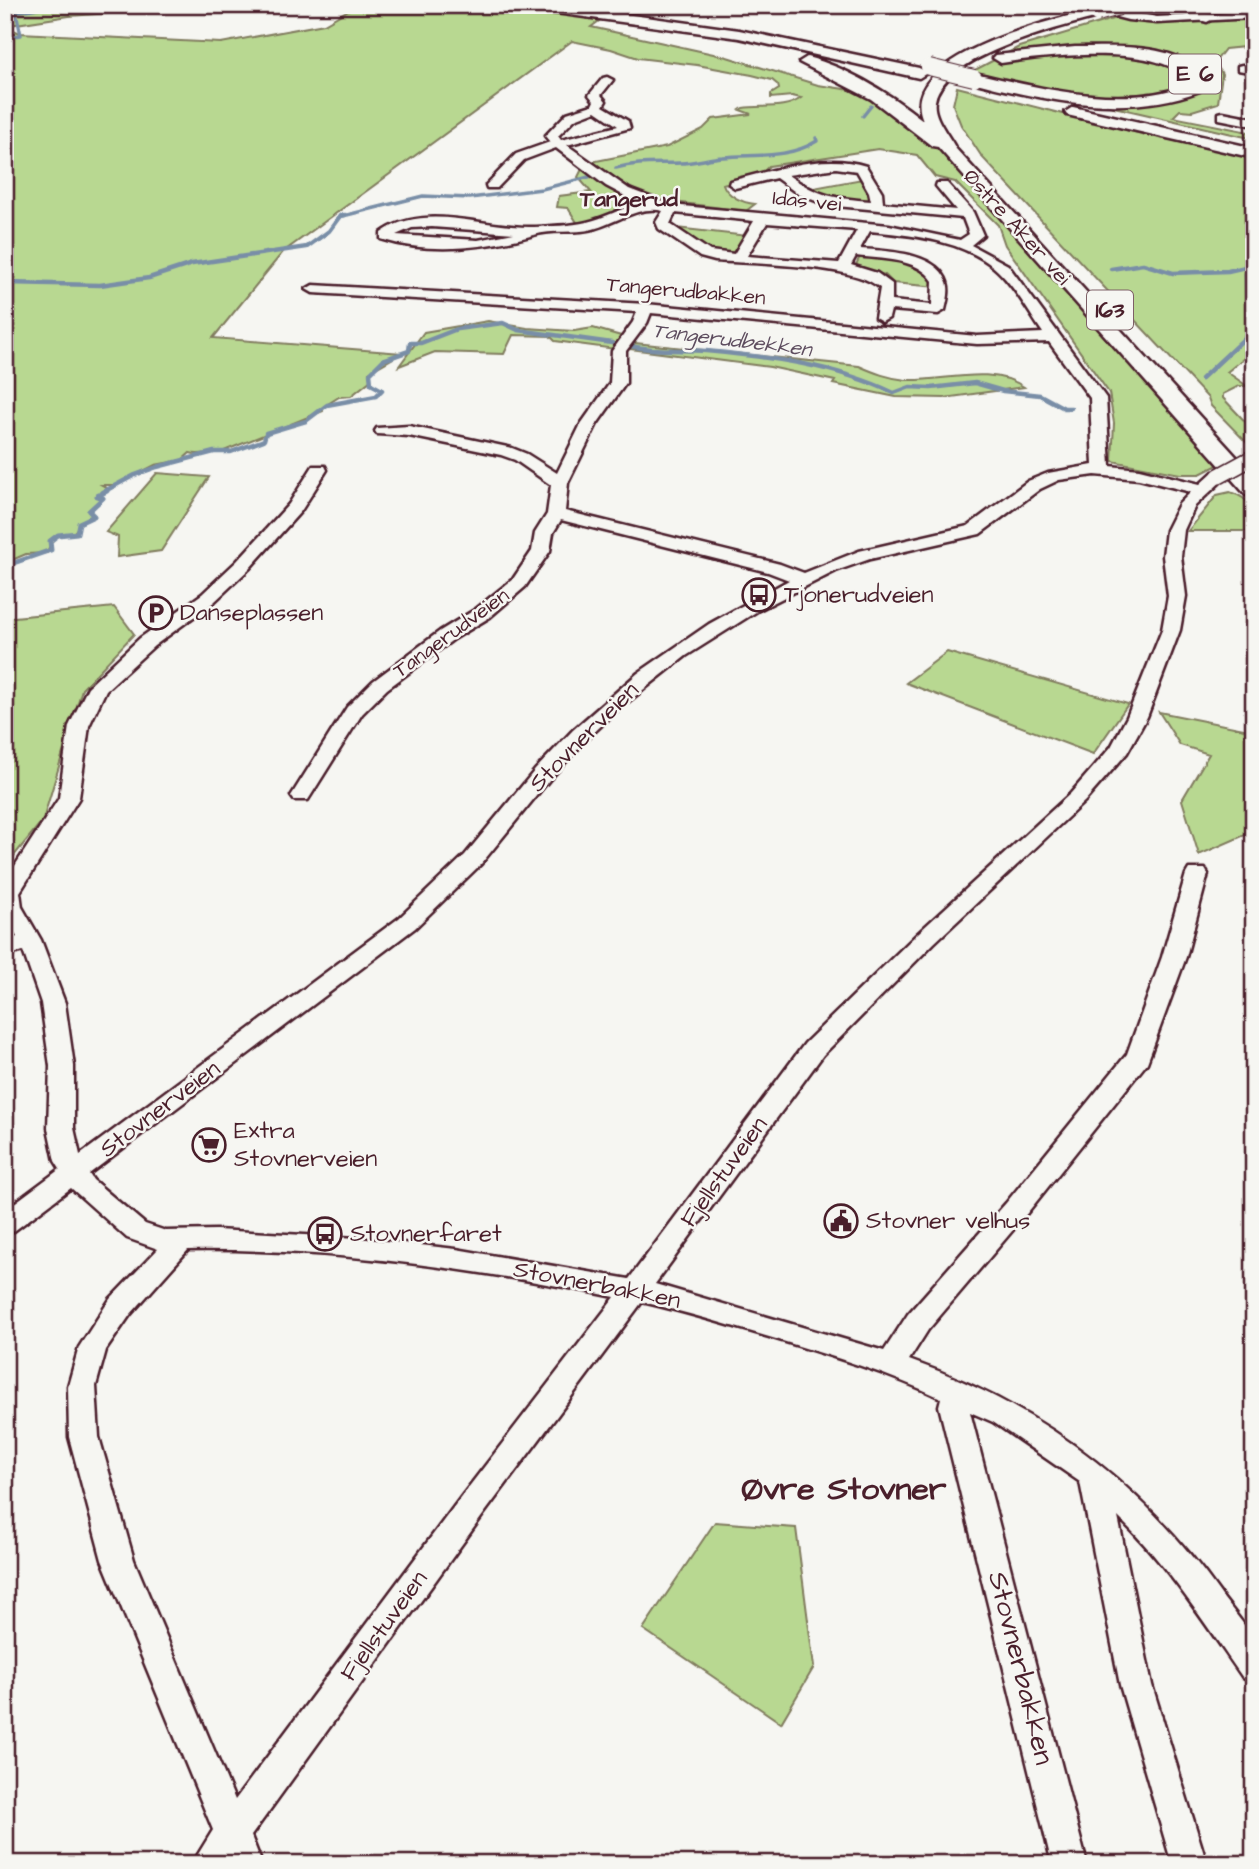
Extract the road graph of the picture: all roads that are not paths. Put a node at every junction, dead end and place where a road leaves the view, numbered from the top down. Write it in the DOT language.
graph roads {
  1 [pos="526,5"];
  2 [pos="593,5"];
  3 [pos="1147,5"];
  4 [pos="1193,5"];
  5 [pos="1125,7"];
  6 [pos="1085,13"];
  7 [pos="1254,15"];
  8 [pos="1212,18"];
  9 [pos="667,24"];
  10 [pos="974,69"];
  11 [pos="924,70"];
  12 [pos="607,80"];
  13 [pos="597,107"];
  14 [pos="1223,116"];
  15 [pos="1254,122"];
  16 [pos="558,144"];
  17 [pos="1254,145"];
  18 [pos="948,151"];
  19 [pos="1254,153"];
  20 [pos="780,175"];
  21 [pos="735,184"];
  22 [pos="492,185"];
  23 [pos="942,186"];
  24 [pos="647,204"];
  25 [pos="876,207"];
  26 [pos="671,209"];
  27 [pos="968,215"];
  28 [pos="763,218"];
  29 [pos="864,228"];
  30 [pos="531,231"];
  31 [pos="963,244"];
  32 [pos="852,252"];
  33 [pos="738,259"];
  34 [pos="843,268"];
  35 [pos="313,289"];
  36 [pos="885,305"];
  37 [pos="646,308"];
  38 [pos="880,330"];
  39 [pos="1055,337"];
  40 [pos="383,431"];
  41 [pos="1254,457"];
  42 [pos="1254,466"];
  43 [pos="319,470"];
  44 [pos="1103,471"];
  45 [pos="560,483"];
  46 [pos="1210,483"];
  47 [pos="1254,490"];
  48 [pos="556,514"];
  49 [pos="804,579"];
  50 [pos="300,796"];
  51 [pos="1197,874"];
  52 [pos="30,940"];
  53 [pos="5,950"];
  54 [pos="74,1174"];
  55 [pos="5,1224"];
  56 [pos="180,1242"];
  57 [pos="636,1290"];
  58 [pos="890,1366"];
  59 [pos="957,1391"];
  60 [pos="1094,1475"];
  61 [pos="1254,1668"];
  62 [pos="232,1835"];
  63 [pos="209,1864"];
  64 [pos="245,1864"];
  65 [pos="1070,1864"];
  66 [pos="1190,1864"];
  1 -- 9 [label="highway, E 6"];
  2 -- 11 [label="highway, E 6"];
  3 -- 5 [label="highway, 163"];
  4 -- 8 [label="highway"];
  5 -- 6 [label="highway, 163, bridge"];
  5 -- 8 [label="highway"];
  6 -- 8 [label="street"];
  6 -- 10 [label="highway, 163"];
  7 -- 8 [label="street"];
  9 -- 11 [label="highway, E 6"];
  9 -- 18 [label="highway"];
  10 -- 10 [label="highway, E 6"];
  10 -- 11 [label="highway, E 6"];
  10 -- 17 [label="highway, E 6"];
  10 -- 18 [label="highway, Østre Aker vei / 163"];
  10 -- 19 [label="highway, E 6"];
  10 -- 42 [label="highway, Østre Aker vei / 163"];
  12 -- 13 [label="street"];
  13 -- 16 [label="street"];
  13 -- 16 [label="street"];
  14 -- 15 [label="street"];
  16 -- 22 [label="street"];
  16 -- 24 [label="street, Idas vei"];
  18 -- 47 [label="highway, Østre Aker vei / 163"];
  20 -- 21 [label="street"];
  20 -- 25 [label="street"];
  20 -- 25 [label="street"];
  23 -- 27 [label="street"];
  24 -- 26 [label="street, Idas vei"];
  24 -- 30 [label="street"];
  25 -- 27 [label="street"];
  26 -- 28 [label="street, Idas vei"];
  26 -- 33 [label="street"];
  27 -- 31 [label="street"];
  28 -- 29 [label="street, Idas vei"];
  28 -- 33 [label="street"];
  29 -- 31 [label="street, Idas vei"];
  29 -- 32 [label="street"];
  30 -- 30 [label="street"];
  31 -- 39 [label="street, Idas vei"];
  32 -- 34 [label="street"];
  32 -- 36 [label="street"];
  33 -- 34 [label="street"];
  34 -- 36 [label="street"];
  35 -- 37 [label="street, Tangerudbakken"];
  36 -- 38 [label="street"];
  37 -- 38 [label="street, Tangerudbakken"];
  37 -- 45 [label="street, Tangerudveien"];
  38 -- 39 [label="street, Tangerudbakken"];
  39 -- 44 [label="street, Idas vei"];
  40 -- 45 [label="street"];
  41 -- 46 [label="street, bridge"];
  43 -- 52 [label="street, Stovnerbakken"];
  44 -- 46 [label="street, Stovnerveien"];
  44 -- 49 [label="street, Stovnerveien"];
  45 -- 48 [label="street, Tangerudveien"];
  46 -- 57 [label="street, Fjellstuveien"];
  48 -- 49 [label="street"];
  48 -- 50 [label="street, Tangerudveien"];
  49 -- 54 [label="street, Stovnerveien"];
  51 -- 58 [label="street"];
  52 -- 53 [label="street"];
  52 -- 54 [label="street, Stovnerbakken"];
  54 -- 55 [label="street, Stovnerveien"];
  54 -- 56 [label="street, Stovnerbakken"];
  56 -- 57 [label="street, Stovnerbakken"];
  56 -- 62 [label="street"];
  57 -- 58 [label="street, Stovnerbakken"];
  57 -- 62 [label="street, Fjellstuveien"];
  58 -- 59 [label="street, Stovnerbakken"];
  59 -- 60 [label="street, Stovnerbakken"];
  59 -- 65 [label="street, Stovnerbakken"];
  60 -- 61 [label="street, Stovnerbakken"];
  60 -- 66 [label="street"];
  62 -- 63 [label="street, Fjellstuveien"];
  62 -- 64 [label="street"];
}
